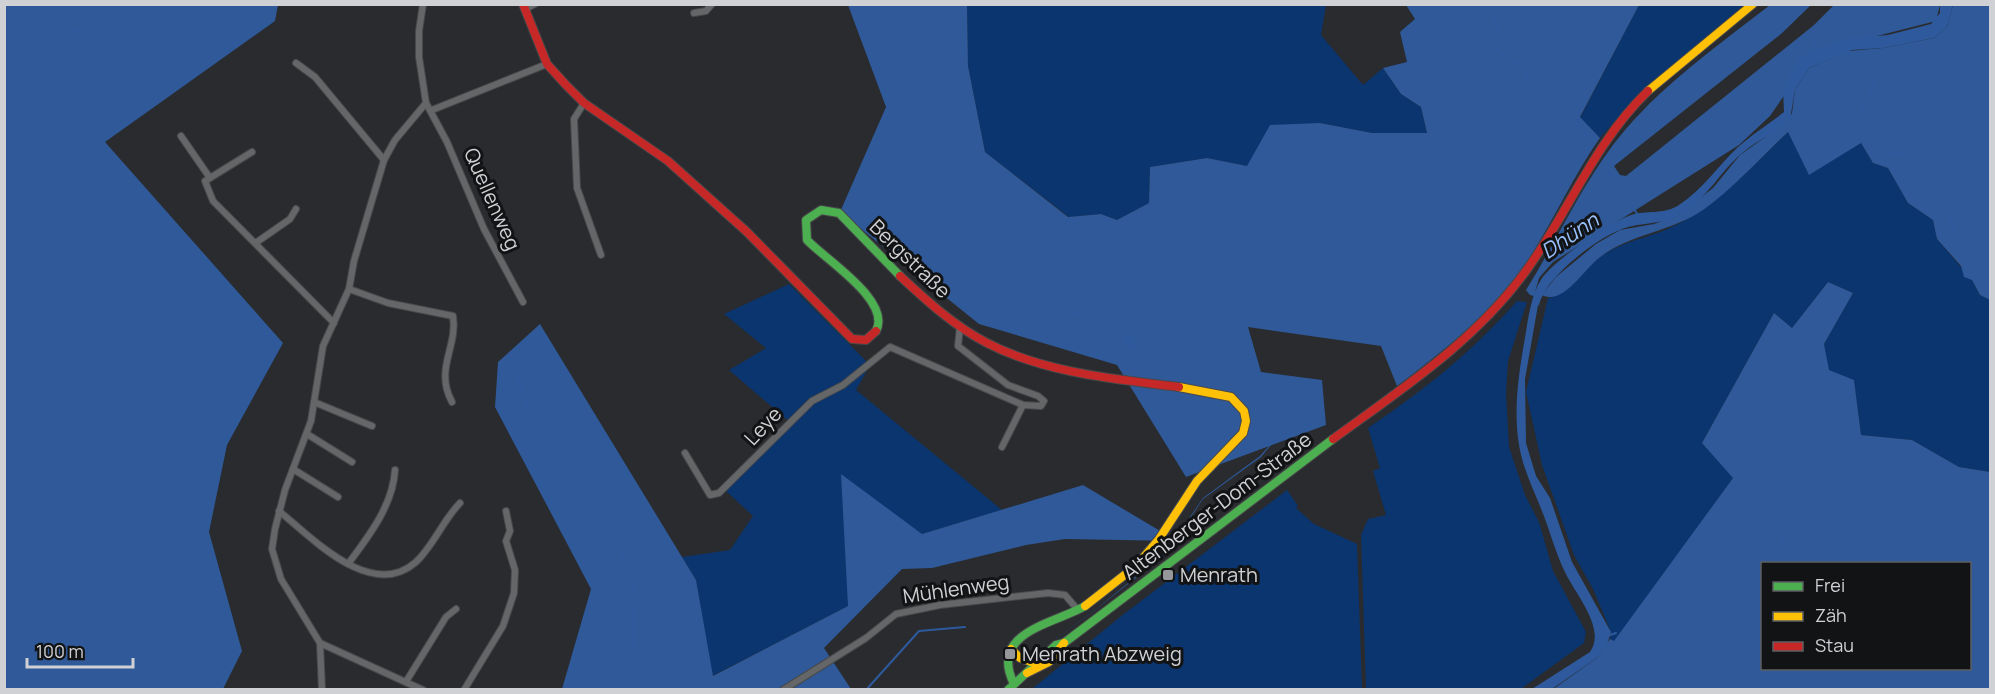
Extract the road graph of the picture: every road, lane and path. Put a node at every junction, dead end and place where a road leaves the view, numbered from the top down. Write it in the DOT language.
graph roads {
  1 [pos="423,4"];
  2 [pos="535,4"];
  3 [pos="712,4"];
  4 [pos="1753,4"];
  5 [pos="524,7"];
  6 [pos="694,13"];
  7 [pos="296,63"];
  8 [pos="547,63"];
  9 [pos="426,103"];
  10 [pos="584,103"];
  11 [pos="432,110"];
  12 [pos="182,136"];
  13 [pos="252,152"];
  14 [pos="384,160"];
  15 [pos="210,178"];
  16 [pos="296,210"];
  17 [pos="257,242"];
  18 [pos="601,255"];
  19 [pos="349,289"];
  20 [pos="523,302"];
  21 [pos="334,323"];
  22 [pos="960,327"];
  23 [pos="314,402"];
  24 [pos="452,402"];
  25 [pos="1023,405"];
  26 [pos="372,426"];
  27 [pos="307,434"];
  28 [pos="1002,447"];
  29 [pos="685,453"];
  30 [pos="352,462"];
  31 [pos="293,469"];
  32 [pos="395,470"];
  33 [pos="338,497"];
  34 [pos="460,503"];
  35 [pos="279,511"];
  36 [pos="506,511"];
  37 [pos="348,564"];
  38 [pos="456,609"];
  39 [pos="1078,609"];
  40 [pos="320,643"];
  41 [pos="1064,643"];
  42 [pos="1011,649"];
  43 [pos="1034,663"];
  44 [pos="1028,673"];
  45 [pos="407,680"];
  46 [pos="1011,687"];
  47 [pos="322,690"];
  48 [pos="423,690"];
  49 [pos="464,690"];
  50 [pos="783,690"];
  1 -- 9 [label="street"];
  2 -- 5 [label="street"];
  3 -- 6 [label="street"];
  4 -- 41 [label="street, Altenberger-Dom-Straße"];
  5 -- 8 [label="street, Bergstraße"];
  7 -- 14 [label="street"];
  8 -- 10 [label="street, Bergstraße"];
  8 -- 11 [label="street"];
  9 -- 11 [label="street, Quellenweg"];
  9 -- 14 [label="street"];
  10 -- 18 [label="street"];
  10 -- 22 [label="street, Bergstraße"];
  11 -- 20 [label="street, Quellenweg"];
  12 -- 15 [label="street"];
  13 -- 15 [label="street"];
  14 -- 19 [label="street"];
  15 -- 17 [label="street"];
  16 -- 17 [label="street"];
  17 -- 21 [label="street"];
  19 -- 21 [label="street"];
  19 -- 24 [label="street"];
  21 -- 23 [label="street"];
  22 -- 25 [label="street"];
  22 -- 39 [label="street, Bergstraße"];
  23 -- 26 [label="street"];
  23 -- 27 [label="street"];
  25 -- 28 [label="street"];
  25 -- 29 [label="street, Leye"];
  27 -- 30 [label="street"];
  27 -- 31 [label="street"];
  31 -- 33 [label="street"];
  31 -- 35 [label="street"];
  32 -- 37 [label="street"];
  34 -- 37 [label="street"];
  35 -- 37 [label="street"];
  35 -- 40 [label="street"];
  36 -- 49 [label="street"];
  38 -- 45 [label="street"];
  39 -- 42 [label="street, Bergstraße"];
  39 -- 50 [label="street, Mühlenweg"];
  40 -- 45 [label="street"];
  40 -- 47 [label="street"];
  41 -- 43 [label="street, Altenberger-Dom-Straße"];
  41 -- 44 [label="street, Altenberger-Dom-Straße"];
  42 -- 43 [label="street"];
  42 -- 46 [label="street"];
  43 -- 44 [label="street, Altenberger-Dom-Straße"];
  44 -- 46 [label="street, Altenberger-Dom-Straße"];
  45 -- 48 [label="street"];
}
